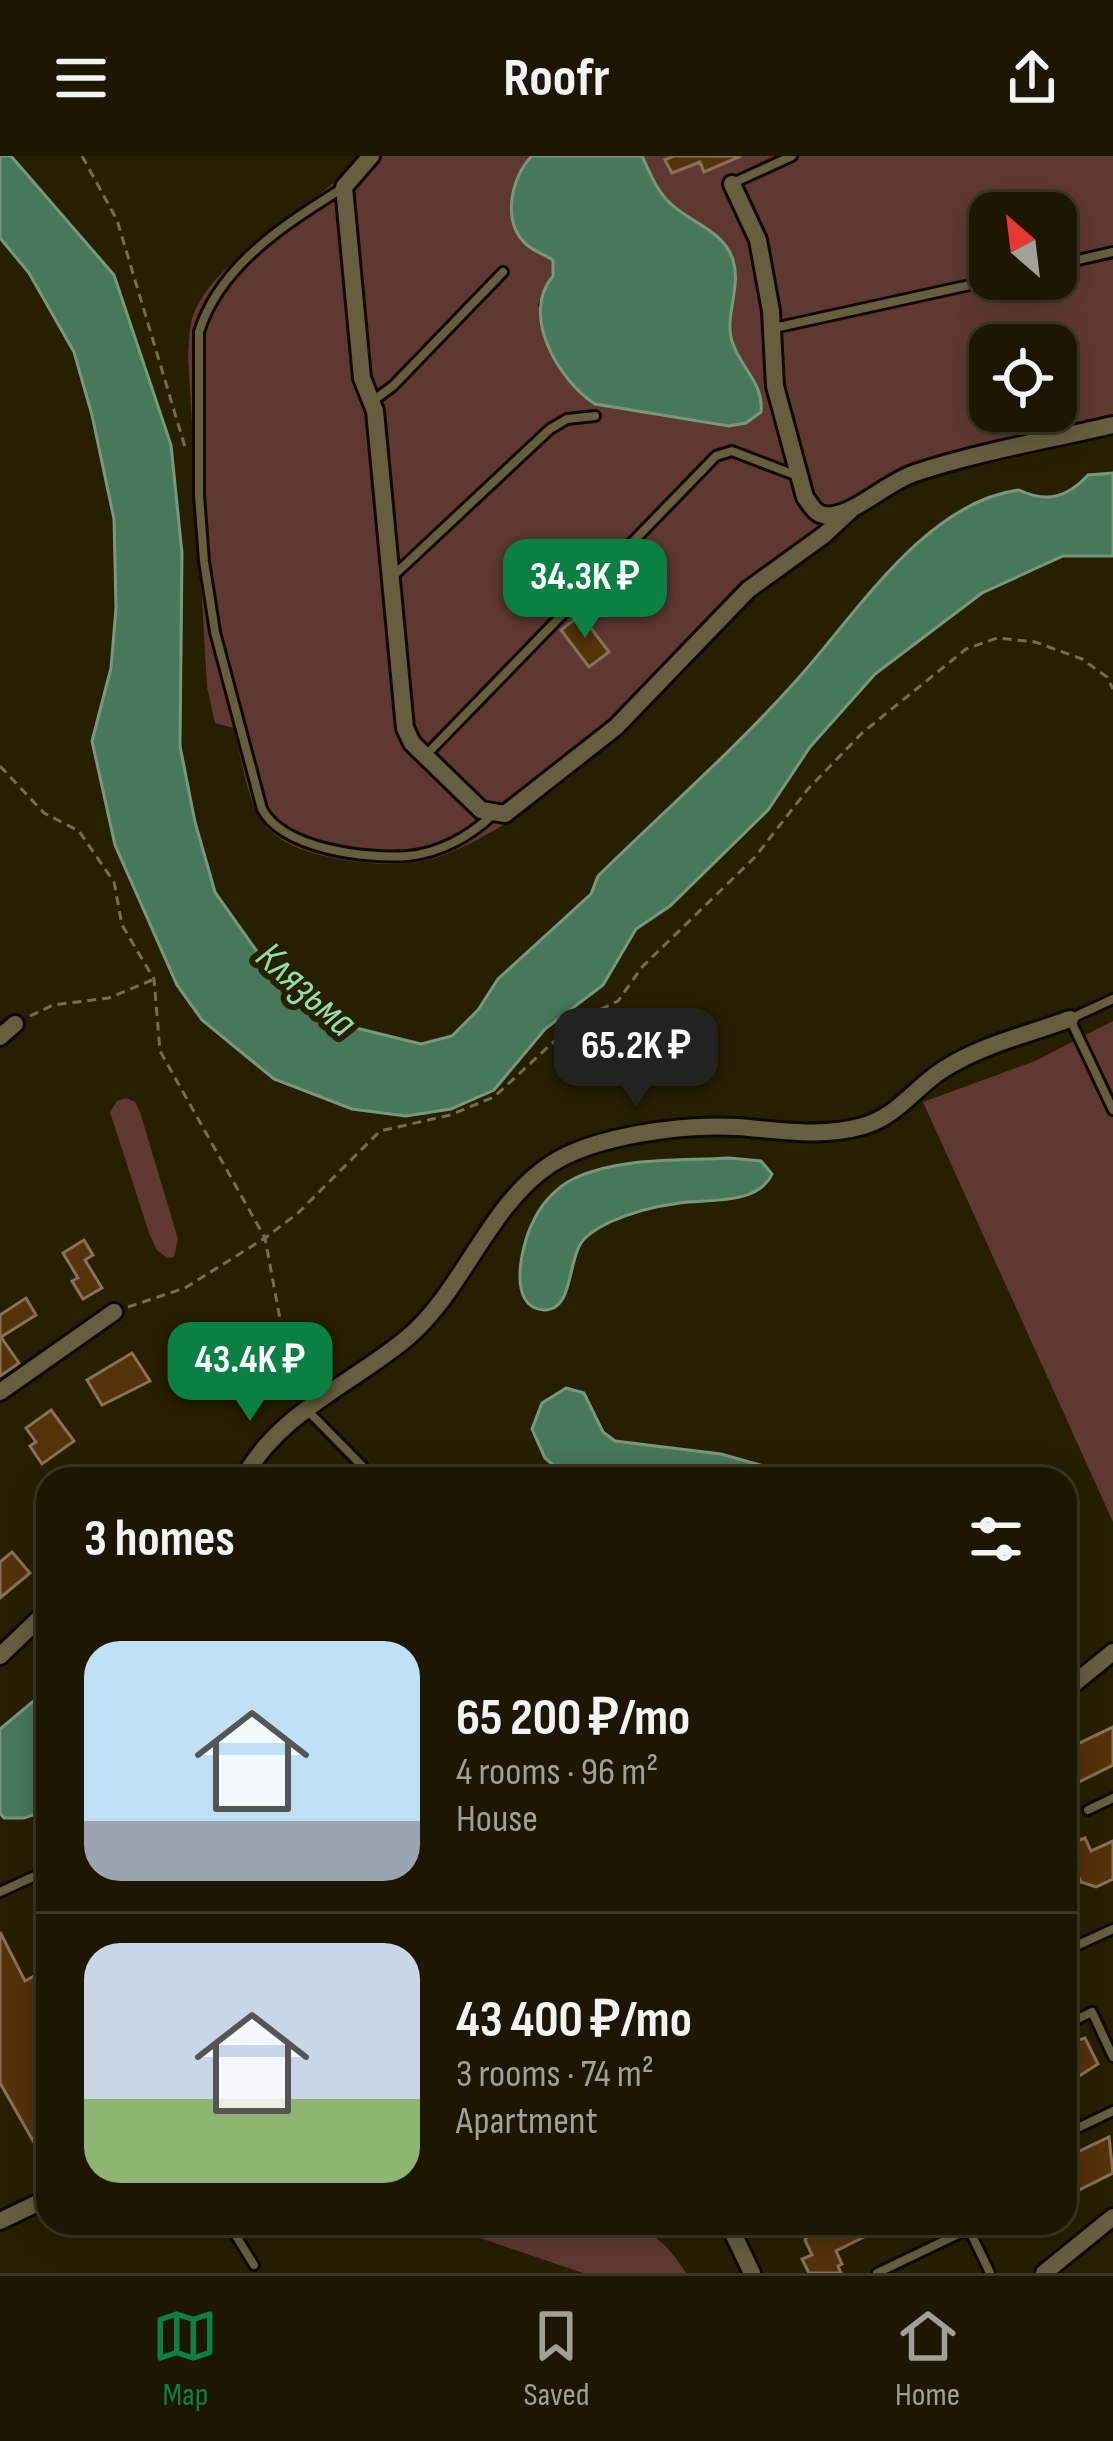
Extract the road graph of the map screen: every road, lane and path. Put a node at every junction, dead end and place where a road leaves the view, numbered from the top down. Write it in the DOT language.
graph roads {
  1 [pos="82,156"];
  2 [pos="371,156"];
  3 [pos="792,156"];
  4 [pos="732,184"];
  5 [pos="344,187"];
  6 [pos="1113,252"];
  7 [pos="1077,260"];
  8 [pos="503,272"];
  9 [pos="969,285"];
  10 [pos="772,328"];
  11 [pos="373,401"];
  12 [pos="595,416"];
  13 [pos="1113,424"];
  14 [pos="186,449"];
  15 [pos="799,475"];
  16 [pos="850,510"];
  17 [pos="391,578"];
  18 [pos="1113,689"];
  19 [pos="425,756"];
  20 [pos="0,766"];
  21 [pos="492,815"];
  22 [pos="154,979"];
  23 [pos="1113,999"];
  24 [pos="1070,1019"];
  25 [pos="15,1024"];
  26 [pos="0,1037"];
  27 [pos="1113,1110"];
  28 [pos="265,1238"];
  29 [pos="114,1312"];
  30 [pos="0,1392"];
  31 [pos="307,1409"];
  32 [pos="252,1467"];
  33 [pos="363,1467"];
  34 [pos="36,1621"];
  35 [pos="1113,1652"];
  36 [pos="0,1655"];
  37 [pos="1077,1680"];
  38 [pos="1113,1798"];
  39 [pos="1088,1810"];
  40 [pos="36,1876"];
  41 [pos="0,1892"];
  42 [pos="1113,1929"];
  43 [pos="1077,1946"];
  44 [pos="1077,2019"];
  45 [pos="1113,2057"];
  46 [pos="1113,2111"];
  47 [pos="1077,2128"];
  48 [pos="36,2204"];
  49 [pos="1113,2217"];
  50 [pos="0,2221"];
  51 [pos="235,2235"];
  52 [pos="738,2235"];
  53 [pos="950,2235"];
  54 [pos="971,2235"];
  55 [pos="254,2266"];
  56 [pos="752,2273"];
  57 [pos="877,2273"];
  58 [pos="990,2273"];
  59 [pos="1044,2273"];
  1 -- 14 [label="path"];
  2 -- 5 [label="street"];
  3 -- 4 [label="lane"];
  4 -- 10 [label="street"];
  5 -- 11 [label="street"];
  5 -- 21 [label="lane"];
  6 -- 7 [label="lane"];
  8 -- 11 [label="lane"];
  9 -- 10 [label="lane"];
  10 -- 15 [label="street"];
  11 -- 17 [label="street"];
  12 -- 17 [label="lane"];
  13 -- 16 [label="street"];
  15 -- 16 [label="street"];
  15 -- 19 [label="lane"];
  16 -- 21 [label="street"];
  17 -- 19 [label="street"];
  18 -- 28 [label="path"];
  19 -- 21 [label="street"];
  20 -- 22 [label="path"];
  22 -- 25 [label="path"];
  22 -- 28 [label="path"];
  23 -- 24 [label="lane"];
  24 -- 27 [label="lane"];
  24 -- 31 [label="street"];
  25 -- 26 [label="street"];
  28 -- 29 [label="path"];
  28 -- 31 [label="path"];
  29 -- 30 [label="street"];
  31 -- 32 [label="street"];
  31 -- 33 [label="lane"];
  34 -- 36 [label="street"];
  35 -- 37 [label="street"];
  38 -- 39 [label="lane"];
  40 -- 41 [label="lane"];
  42 -- 43 [label="lane"];
  44 -- 45 [label="lane"];
  46 -- 47 [label="lane"];
  48 -- 50 [label="street"];
  49 -- 59 [label="street"];
  51 -- 55 [label="lane"];
  52 -- 56 [label="street"];
  53 -- 57 [label="lane"];
  54 -- 58 [label="lane"];
}
